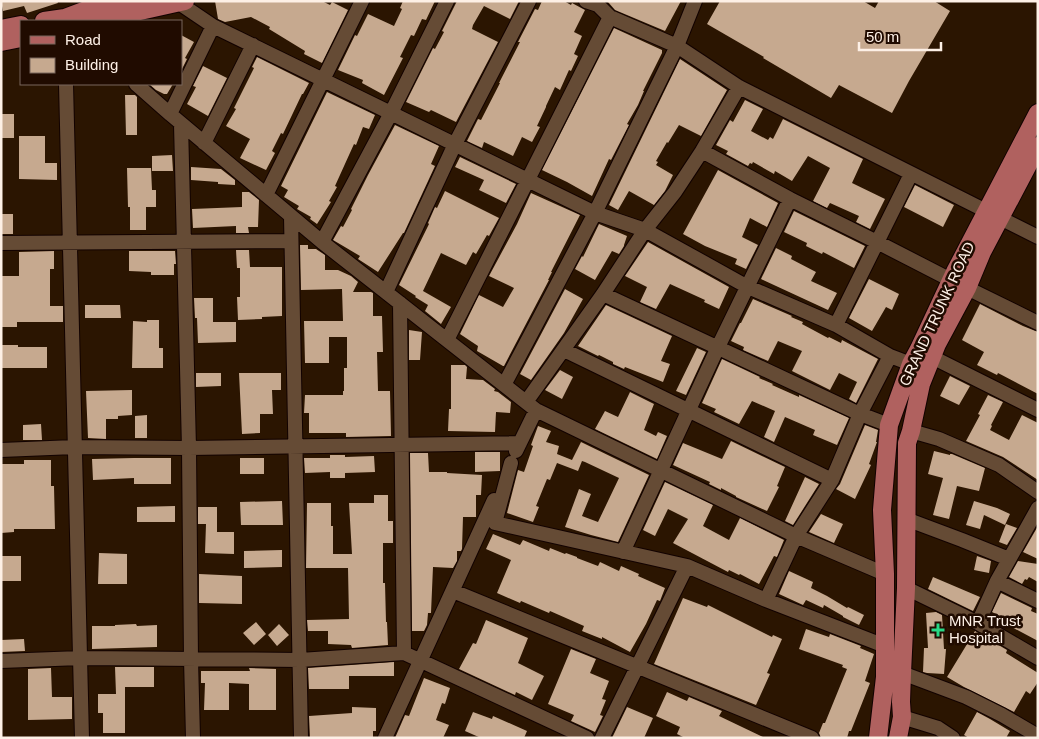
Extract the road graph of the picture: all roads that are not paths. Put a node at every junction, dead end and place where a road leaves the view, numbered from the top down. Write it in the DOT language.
graph roads {
  1 [pos="130,1"];
  2 [pos="362,1"];
  3 [pos="447,1"];
  4 [pos="529,1"];
  5 [pos="695,1"];
  6 [pos="180,2"];
  7 [pos="594,3"];
  8 [pos="89,11"];
  9 [pos="610,17"];
  10 [pos="66,20"];
  11 [pos="20,25"];
  12 [pos="213,26"];
  13 [pos="1,29"];
  14 [pos="20,38"];
  15 [pos="1,42"];
  16 [pos="253,45"];
  17 [pos="677,46"];
  18 [pos="323,79"];
  19 [pos="66,85"];
  20 [pos="137,85"];
  21 [pos="739,87"];
  22 [pos="391,113"];
  23 [pos="1038,113"];
  24 [pos="170,114"];
  25 [pos="181,124"];
  26 [pos="204,143"];
  27 [pos="455,144"];
  28 [pos="702,152"];
  29 [pos="1036,153"];
  30 [pos="910,174"];
  31 [pos="527,179"];
  32 [pos="266,195"];
  33 [pos="790,199"];
  34 [pos="595,213"];
  35 [pos="994,215"];
  36 [pos="291,216"];
  37 [pos="645,230"];
  38 [pos="1038,237"];
  39 [pos="184,242"];
  40 [pos="291,242"];
  41 [pos="322,242"];
  42 [pos="877,242"];
  43 [pos="1,243"];
  44 [pos="70,243"];
  45 [pos="959,284"];
  46 [pos="746,286"];
  47 [pos="386,292"];
  48 [pos="603,294"];
  49 [pos="400,303"];
  50 [pos="1038,324"];
  51 [pos="836,325"];
  52 [pos="447,340"];
  53 [pos="718,347"];
  54 [pos="564,350"];
  55 [pos="890,356"];
  56 [pos="932,357"];
  57 [pos="911,364"];
  58 [pos="504,385"];
  59 [pos="531,406"];
  60 [pos="688,410"];
  61 [pos="1038,410"];
  62 [pos="860,414"];
  63 [pos="889,425"];
  64 [pos="911,431"];
  65 [pos="520,443"];
  66 [pos="402,444"];
  67 [pos="75,446"];
  68 [pos="296,446"];
  69 [pos="189,448"];
  70 [pos="1,450"];
  71 [pos="512,462"];
  72 [pos="660,470"];
  73 [pos="832,480"];
  74 [pos="1038,492"];
  75 [pos="1037,510"];
  76 [pos="906,519"];
  77 [pos="796,536"];
  78 [pos="623,552"];
  79 [pos="1009,559"];
  80 [pos="687,566"];
  81 [pos="885,574"];
  82 [pos="997,581"];
  83 [pos="906,588"];
  84 [pos="452,590"];
  85 [pos="766,600"];
  86 [pos="1038,601"];
  87 [pos="978,623"];
  88 [pos="885,646"];
  89 [pos="404,653"];
  90 [pos="81,658"];
  91 [pos="1038,658"];
  92 [pos="191,659"];
  93 [pos="300,660"];
  94 [pos="1,661"];
  95 [pos="420,661"];
  96 [pos="637,667"];
  97 [pos="902,672"];
  98 [pos="902,717"];
  99 [pos="1038,736"];
  100 [pos="82,738"];
  101 [pos="193,738"];
  102 [pos="301,738"];
  103 [pos="385,738"];
  104 [pos="587,738"];
  105 [pos="602,738"];
  106 [pos="812,738"];
  107 [pos="878,738"];
  108 [pos="898,738"];
  109 [pos="953,738"];
  1 -- 8 [label="main road"];
  2 -- 18 [label="street"];
  3 -- 22 [label="street"];
  4 -- 27 [label="street"];
  5 -- 17 [label="street"];
  6 -- 8 [label="main road"];
  6 -- 12 [label="street"];
  7 -- 9 [label="street"];
  8 -- 10 [label="main road"];
  9 -- 17 [label="street"];
  9 -- 31 [label="street"];
  11 -- 13 [label="main road"];
  12 -- 16 [label="street"];
  12 -- 24 [label="street"];
  14 -- 15 [label="main road"];
  16 -- 18 [label="street"];
  16 -- 26 [label="street"];
  17 -- 21 [label="street"];
  17 -- 34 [label="street"];
  18 -- 22 [label="street"];
  18 -- 32 [label="street"];
  19 -- 44 [label="street"];
  20 -- 24 [label="street"];
  21 -- 28 [label="street"];
  21 -- 30 [label="street"];
  22 -- 27 [label="street"];
  22 -- 41 [label="street"];
  23 -- 35 [label="main road"];
  24 -- 25 [label="street"];
  25 -- 26 [label="street"];
  25 -- 39 [label="street"];
  26 -- 32 [label="street"];
  27 -- 31 [label="street"];
  27 -- 47 [label="street"];
  28 -- 33 [label="street"];
  28 -- 37 [label="street"];
  29 -- 35 [label="main road"];
  30 -- 35 [label="street"];
  30 -- 42 [label="street"];
  31 -- 34 [label="street"];
  31 -- 52 [label="street"];
  32 -- 36 [label="street"];
  33 -- 42 [label="street"];
  33 -- 46 [label="street"];
  34 -- 37 [label="street"];
  34 -- 58 [label="street"];
  35 -- 38 [label="street"];
  35 -- 45 [label="main road"];
  36 -- 40 [label="street"];
  36 -- 41 [label="street"];
  37 -- 46 [label="street"];
  37 -- 48 [label="street"];
  39 -- 40 [label="street"];
  39 -- 44 [label="street"];
  39 -- 69 [label="street"];
  40 -- 68 [label="street"];
  41 -- 47 [label="street"];
  42 -- 45 [label="street"];
  42 -- 51 [label="street"];
  43 -- 44 [label="street"];
  44 -- 67 [label="street"];
  45 -- 50 [label="street"];
  45 -- 56 [label="main road"];
  45 -- 57 [label="main road, GRAND TRUNK ROAD"];
  46 -- 51 [label="street"];
  46 -- 53 [label="street"];
  47 -- 49 [label="street"];
  48 -- 53 [label="street"];
  48 -- 54 [label="street"];
  49 -- 52 [label="street"];
  49 -- 66 [label="street"];
  51 -- 55 [label="street"];
  52 -- 58 [label="street"];
  53 -- 60 [label="street"];
  53 -- 62 [label="street"];
  54 -- 59 [label="street"];
  54 -- 60 [label="street"];
  55 -- 57 [label="street"];
  55 -- 62 [label="street"];
  56 -- 61 [label="street"];
  56 -- 64 [label="main road"];
  57 -- 63 [label="main road, GRAND TRUNK ROAD"];
  58 -- 59 [label="street"];
  59 -- 65 [label="street"];
  59 -- 72 [label="street"];
  60 -- 72 [label="street"];
  60 -- 73 [label="street"];
  62 -- 63 [label="street"];
  62 -- 73 [label="street"];
  63 -- 81 [label="main road, GRAND TRUNK ROAD"];
  64 -- 74 [label="street"];
  64 -- 76 [label="main road"];
  65 -- 66 [label="street"];
  65 -- 71 [label="street"];
  66 -- 68 [label="street"];
  66 -- 89 [label="street"];
  67 -- 69 [label="street"];
  67 -- 70 [label="street"];
  67 -- 90 [label="street"];
  68 -- 69 [label="street"];
  68 -- 93 [label="street"];
  69 -- 92 [label="street"];
  71 -- 78 [label="street"];
  71 -- 84 [label="street"];
  72 -- 77 [label="street"];
  72 -- 78 [label="street"];
  73 -- 77 [label="street"];
  75 -- 79 [label="street"];
  76 -- 79 [label="street"];
  76 -- 83 [label="main road"];
  77 -- 81 [label="street"];
  77 -- 85 [label="street"];
  78 -- 80 [label="street"];
  79 -- 82 [label="street"];
  80 -- 85 [label="street"];
  80 -- 96 [label="street"];
  81 -- 88 [label="main road, GRAND TRUNK ROAD"];
  82 -- 86 [label="street"];
  82 -- 87 [label="street"];
  83 -- 87 [label="street"];
  83 -- 97 [label="main road"];
  84 -- 95 [label="street"];
  84 -- 96 [label="street"];
  85 -- 88 [label="street"];
  87 -- 91 [label="street"];
  88 -- 107 [label="main road, GRAND TRUNK ROAD"];
  89 -- 93 [label="street"];
  89 -- 95 [label="street"];
  90 -- 92 [label="street"];
  90 -- 94 [label="street"];
  90 -- 100 [label="street"];
  92 -- 93 [label="street"];
  92 -- 101 [label="street"];
  93 -- 102 [label="street"];
  95 -- 103 [label="street"];
  95 -- 104 [label="street"];
  96 -- 105 [label="street"];
  96 -- 106 [label="street"];
  97 -- 98 [label="main road"];
  97 -- 99 [label="street"];
  98 -- 108 [label="main road"];
  98 -- 109 [label="street"];
}
